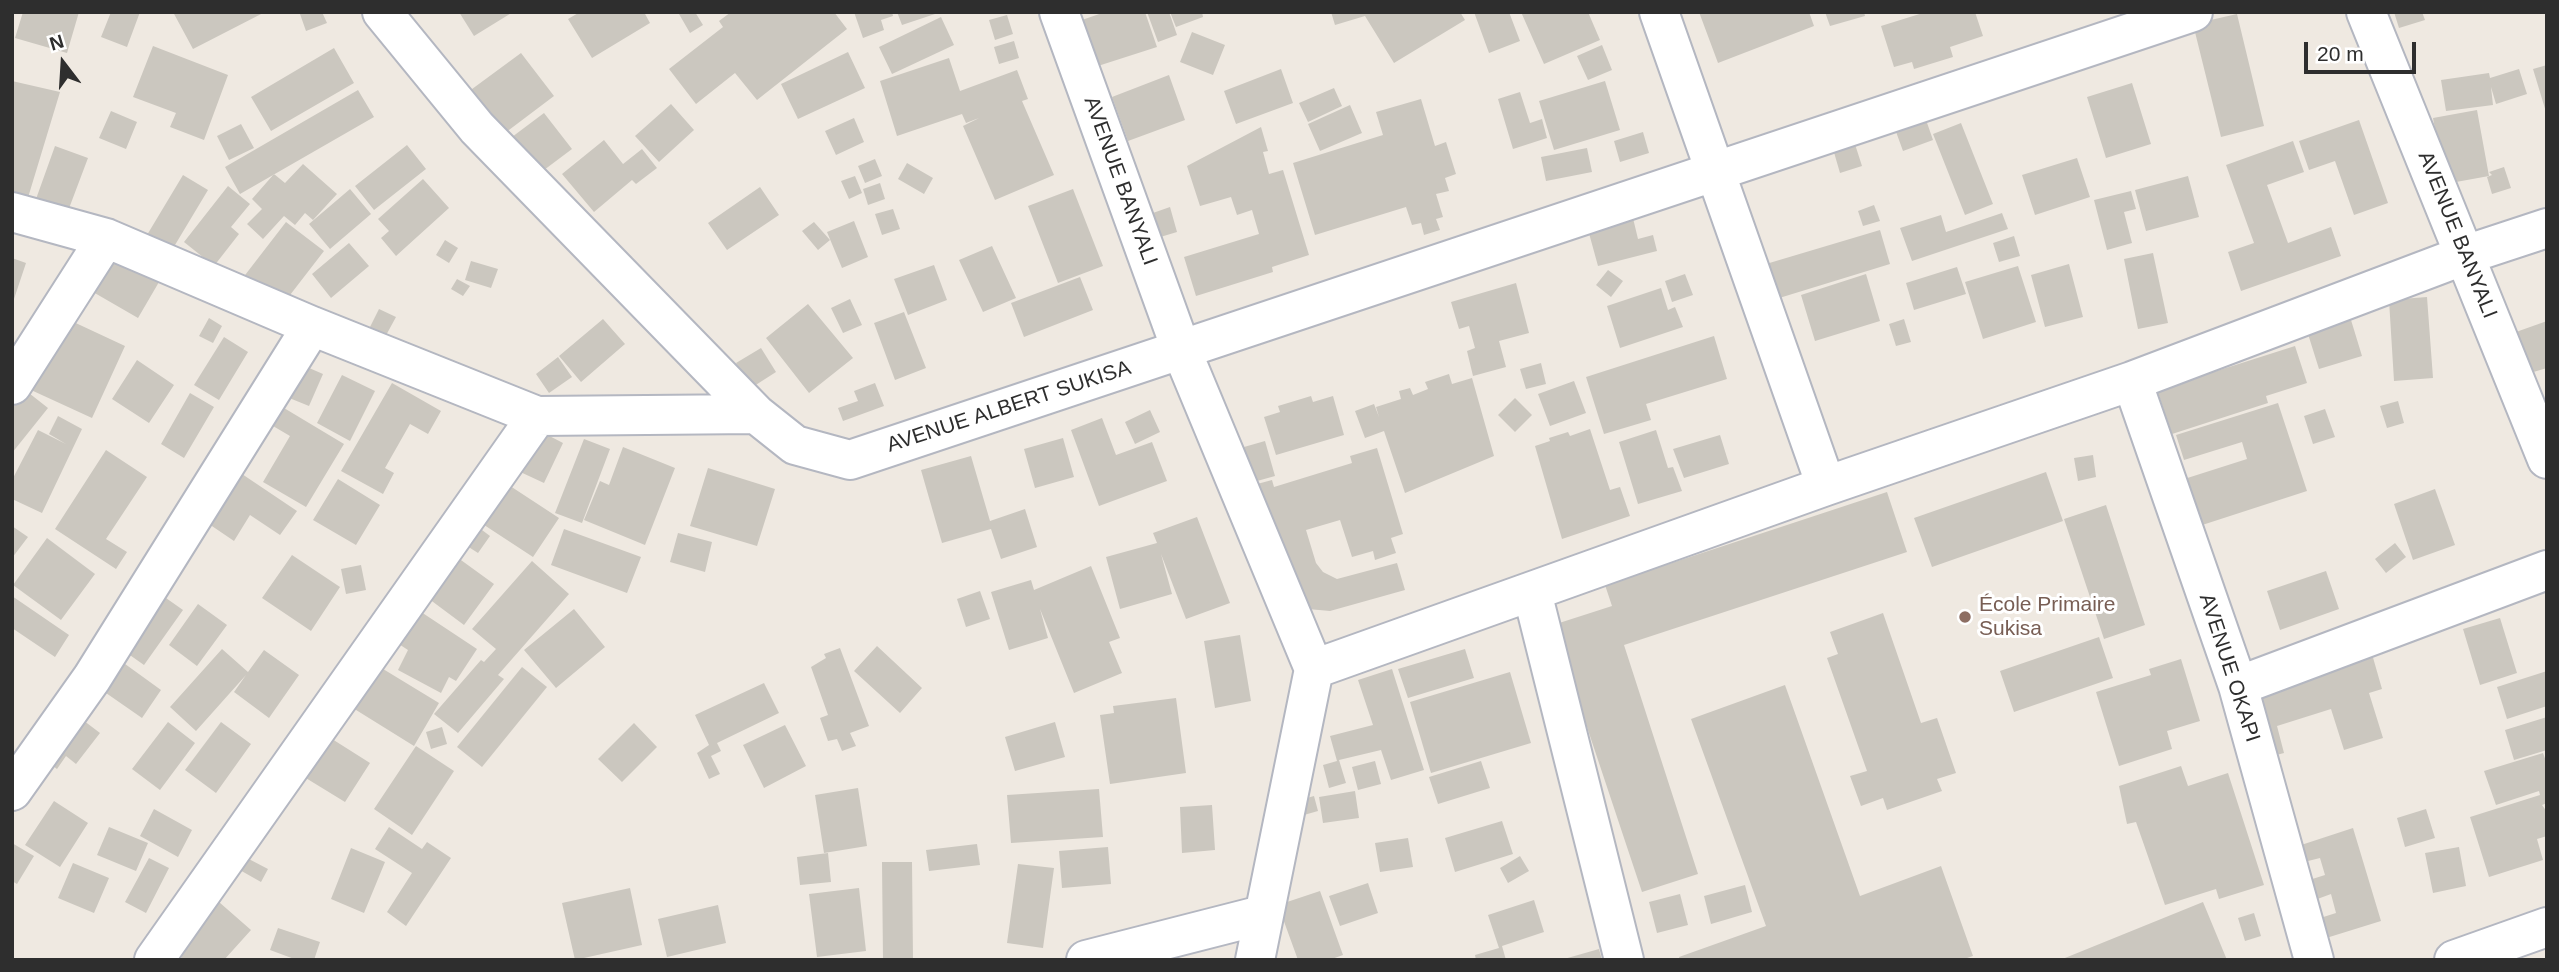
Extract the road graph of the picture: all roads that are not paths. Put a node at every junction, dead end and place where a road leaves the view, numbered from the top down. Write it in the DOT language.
graph roads {
  1 [pos="382,12"];
  2 [pos="1059,12"];
  3 [pos="1659,12"];
  4 [pos="2193,12"];
  5 [pos="2366,12"];
  6 [pos="1716,169"];
  7 [pos="12,212"];
  8 [pos="2547,228"];
  9 [pos="106,238"];
  10 [pos="2465,255"];
  11 [pos="312,326"];
  12 [pos="1181,349"];
  13 [pos="2132,381"];
  14 [pos="12,385"];
  15 [pos="756,414"];
  16 [pos="537,416"];
  17 [pos="2547,459"];
  18 [pos="1826,486"];
  19 [pos="2547,570"];
  20 [pos="1532,592"];
  21 [pos="1314,669"];
  22 [pos="2238,686"];
  23 [pos="12,791"];
  24 [pos="1262,915"];
  25 [pos="2547,927"];
  26 [pos="154,960"];
  27 [pos="1086,960"];
  28 [pos="1255,960"];
  29 [pos="1624,960"];
  30 [pos="2314,960"];
  31 [pos="2454,960"];
  1 -- 15 [label="street, AVENUE ALBERT SUKISA"];
  2 -- 12 [label="street, AVENUE BANYALI"];
  3 -- 6 [label="street"];
  4 -- 6 [label="street, AVENUE ALBERT SUKISA"];
  5 -- 10 [label="street, AVENUE BANYALI"];
  6 -- 12 [label="street, AVENUE ALBERT SUKISA"];
  6 -- 18 [label="street"];
  7 -- 9 [label="street"];
  8 -- 10 [label="street"];
  9 -- 11 [label="street"];
  9 -- 14 [label="street"];
  10 -- 13 [label="street"];
  10 -- 17 [label="street, AVENUE BANYALI"];
  11 -- 16 [label="street"];
  11 -- 23 [label="street"];
  12 -- 15 [label="street, AVENUE ALBERT SUKISA"];
  12 -- 21 [label="street"];
  13 -- 18 [label="street"];
  13 -- 22 [label="street, AVENUE OKAPI"];
  15 -- 16 [label="street"];
  16 -- 26 [label="street"];
  18 -- 20 [label="street"];
  19 -- 22 [label="street"];
  20 -- 21 [label="street"];
  20 -- 29 [label="street"];
  21 -- 24 [label="street"];
  22 -- 30 [label="street, AVENUE OKAPI"];
  24 -- 27 [label="street"];
  24 -- 28 [label="street"];
  25 -- 31 [label="street"];
}
